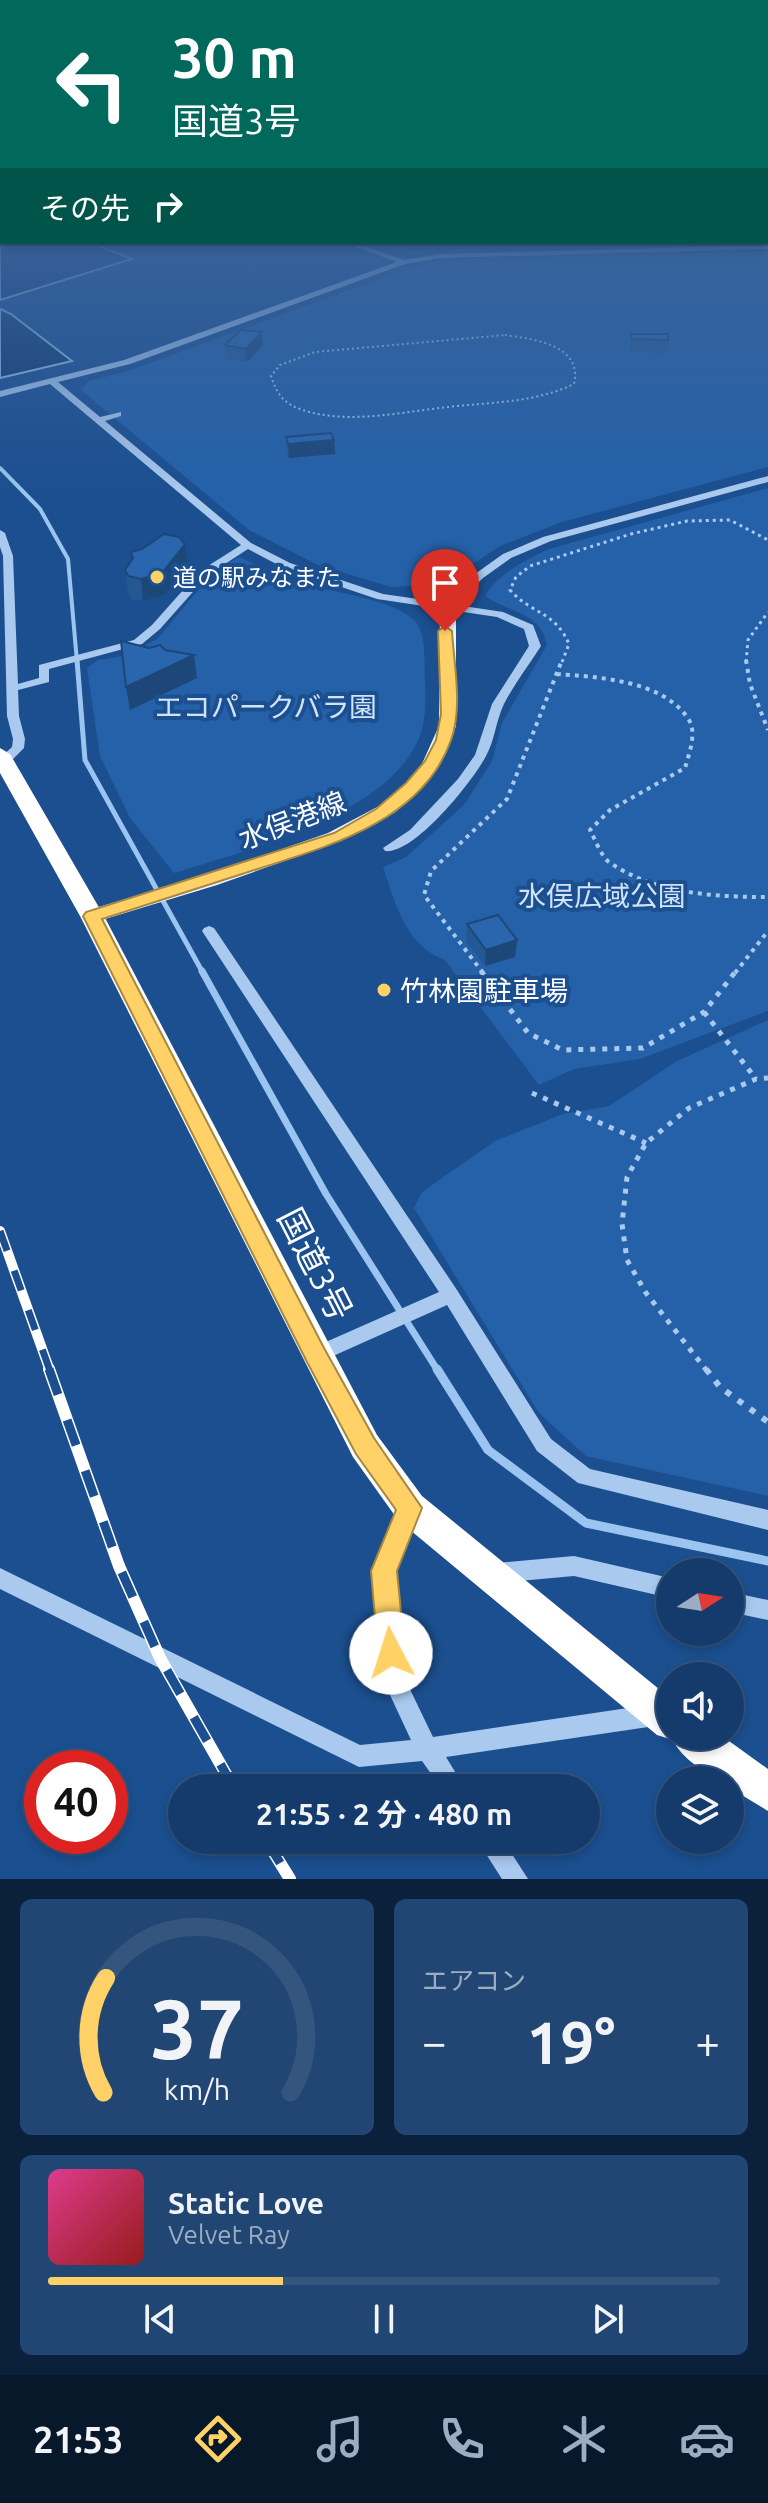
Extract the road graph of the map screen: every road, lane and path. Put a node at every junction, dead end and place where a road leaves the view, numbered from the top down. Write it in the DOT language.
graph roads {
  1 [pos="253,317"];
  2 [pos="470,337"];
  3 [pos="51,380"];
  4 [pos="0,394"];
  5 [pos="118,414"];
  6 [pos="97,420"];
  7 [pos="768,479"];
  8 [pos="0,533"];
  9 [pos="768,540"];
  10 [pos="247,545"];
  11 [pos="448,607"];
  12 [pos="768,612"];
  13 [pos="10,667"];
  14 [pos="557,674"];
  15 [pos="0,680"];
  16 [pos="14,688"];
  17 [pos="768,730"];
  18 [pos="4,764"];
  19 [pos="390,848"];
  20 [pos="768,897"];
  21 [pos="92,916"];
  22 [pos="209,931"];
  23 [pos="768,931"];
  24 [pos="704,1012"];
  25 [pos="768,1078"];
  26 [pos="756,1079"];
  27 [pos="532,1093"];
  28 [pos="646,1143"];
  29 [pos="451,1295"];
  30 [pos="315,1355"];
  31 [pos="768,1422"];
  32 [pos="410,1508"];
  33 [pos="768,1520"];
  34 [pos="489,1574"];
  35 [pos="0,1578"];
  36 [pos="656,1585"];
  37 [pos="744,1605"];
  38 [pos="768,1610"];
  39 [pos="656,1710"];
  40 [pos="656,1726"];
  41 [pos="427,1749"];
  42 [pos="709,1750"];
  43 [pos="444,1774"];
  44 [pos="768,1792"];
  45 [pos="499,1854"];
  46 [pos="516,1879"];
  1 -- 3 [label="street"];
  2 -- 2 [label="path"];
  3 -- 4 [label="street"];
  3 -- 6 [label="street"];
  5 -- 6 [label="street"];
  6 -- 10 [label="street"];
  7 -- 11 [label="street"];
  8 -- 13 [label="street"];
  9 -- 14 [label="path"];
  10 -- 11 [label="street"];
  10 -- 16 [label="street"];
  11 -- 19 [label="street"];
  11 -- 21 [label="main road, 水俣港線"];
  12 -- 17 [label="path"];
  13 -- 15 [label="street"];
  13 -- 16 [label="street"];
  14 -- 20 [label="path"];
  14 -- 24 [label="path"];
  16 -- 18 [label="street"];
  18 -- 21 [label="highway, 国道3号"];
  21 -- 30 [label="highway, 国道3号"];
  22 -- 29 [label="street"];
  23 -- 24 [label="path"];
  24 -- 26 [label="path"];
  25 -- 26 [label="path"];
  26 -- 28 [label="path"];
  27 -- 28 [label="path"];
  28 -- 31 [label="path"];
  29 -- 30 [label="street"];
  29 -- 33 [label="street"];
  30 -- 32 [label="highway, 国道3号"];
  32 -- 34 [label="highway, 国道3号"];
  32 -- 41 [label="street"];
  34 -- 36 [label="street"];
  34 -- 39 [label="highway, 国道3号"];
  35 -- 41 [label="street"];
  37 -- 38 [label="street"];
  40 -- 41 [label="street"];
  41 -- 43 [label="street"];
  42 -- 44 [label="highway, 国道3号"];
  45 -- 46 [label="street"];
}
